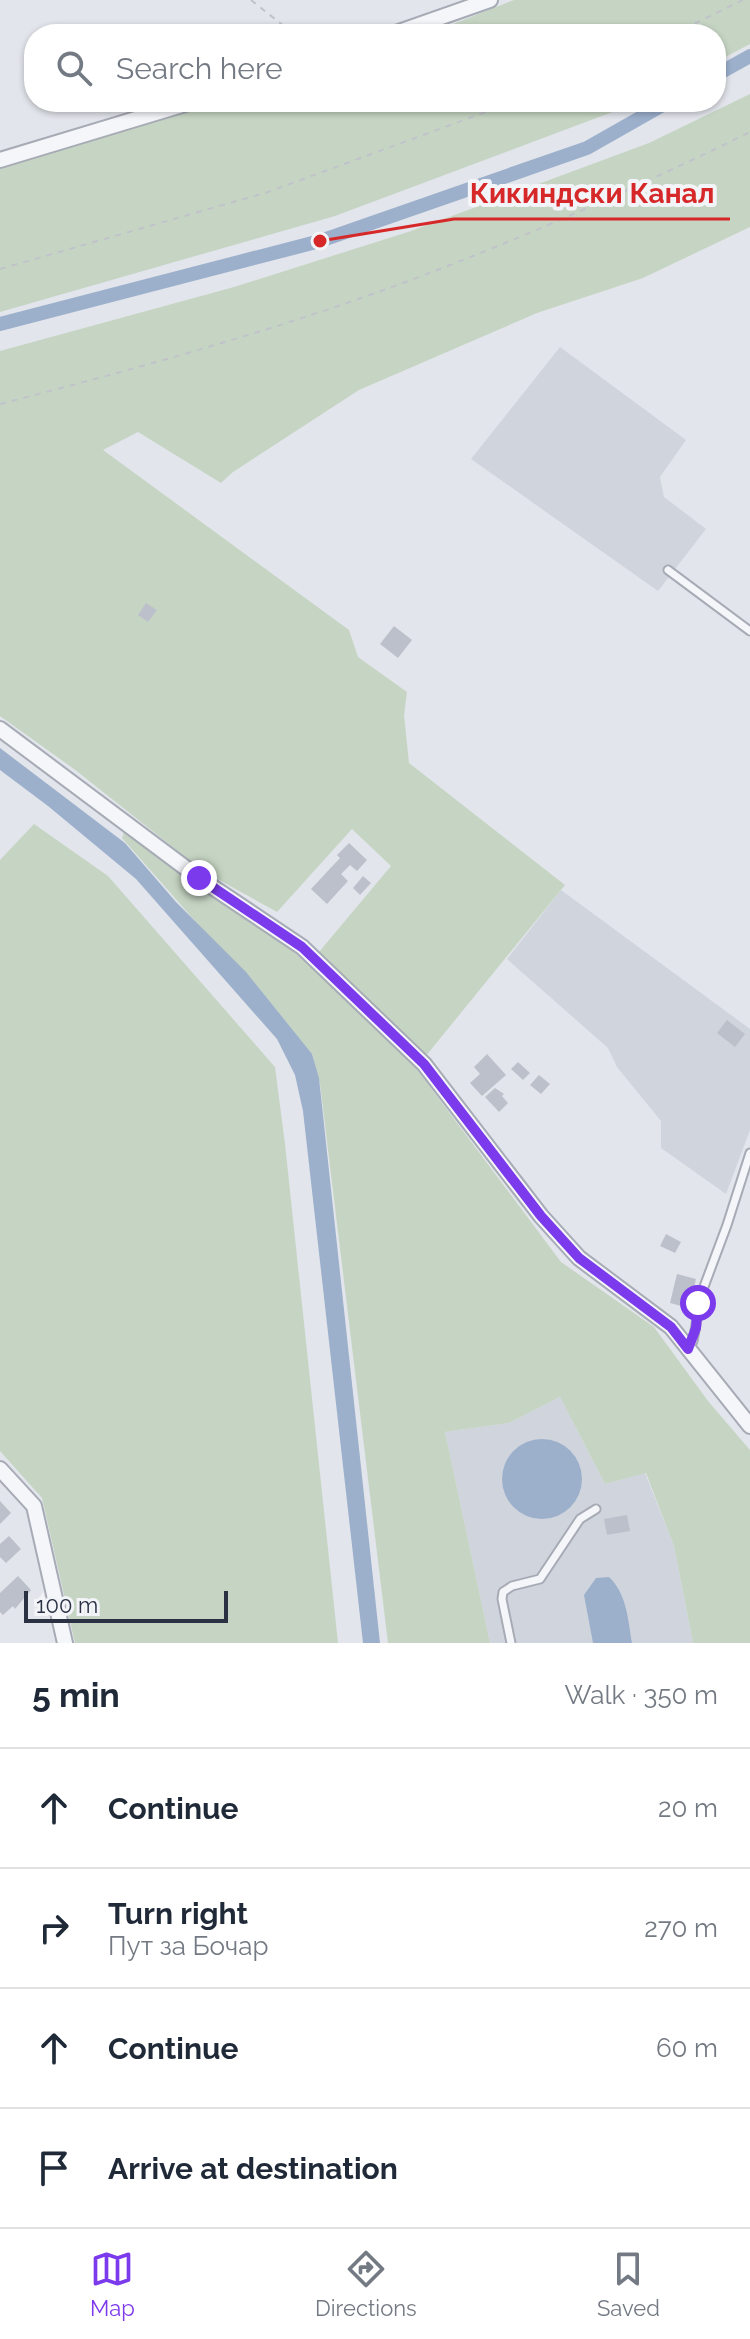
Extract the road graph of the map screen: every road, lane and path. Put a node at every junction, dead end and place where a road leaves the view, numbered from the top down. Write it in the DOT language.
graph roads {
  1 [pos="251,0"];
  2 [pos="490,0"];
  3 [pos="743,0"];
  4 [pos="281,24"];
  5 [pos="422,24"];
  6 [pos="694,24"];
  7 [pos="159,112"];
  8 [pos="486,112"];
  9 [pos="750,132"];
  10 [pos="0,160"];
  11 [pos="0,269"];
  12 [pos="0,404"];
  13 [pos="668,570"];
  14 [pos="750,631"];
  15 [pos="0,729"];
  16 [pos="750,1153"];
  17 [pos="688,1349"];
  18 [pos="750,1426"];
  19 [pos="0,1469"];
  20 [pos="596,1509"];
  21 [pos="65,1643"];
  22 [pos="511,1643"];
  1 -- 4 [label="path"];
  2 -- 5 [label="street"];
  3 -- 6 [label="path"];
  7 -- 10 [label="street"];
  8 -- 11 [label="path"];
  9 -- 12 [label="path"];
  13 -- 14 [label="lane"];
  15 -- 17 [label="street"];
  16 -- 17 [label="lane"];
  17 -- 18 [label="street"];
  19 -- 21 [label="street"];
  20 -- 22 [label="lane"];
}
